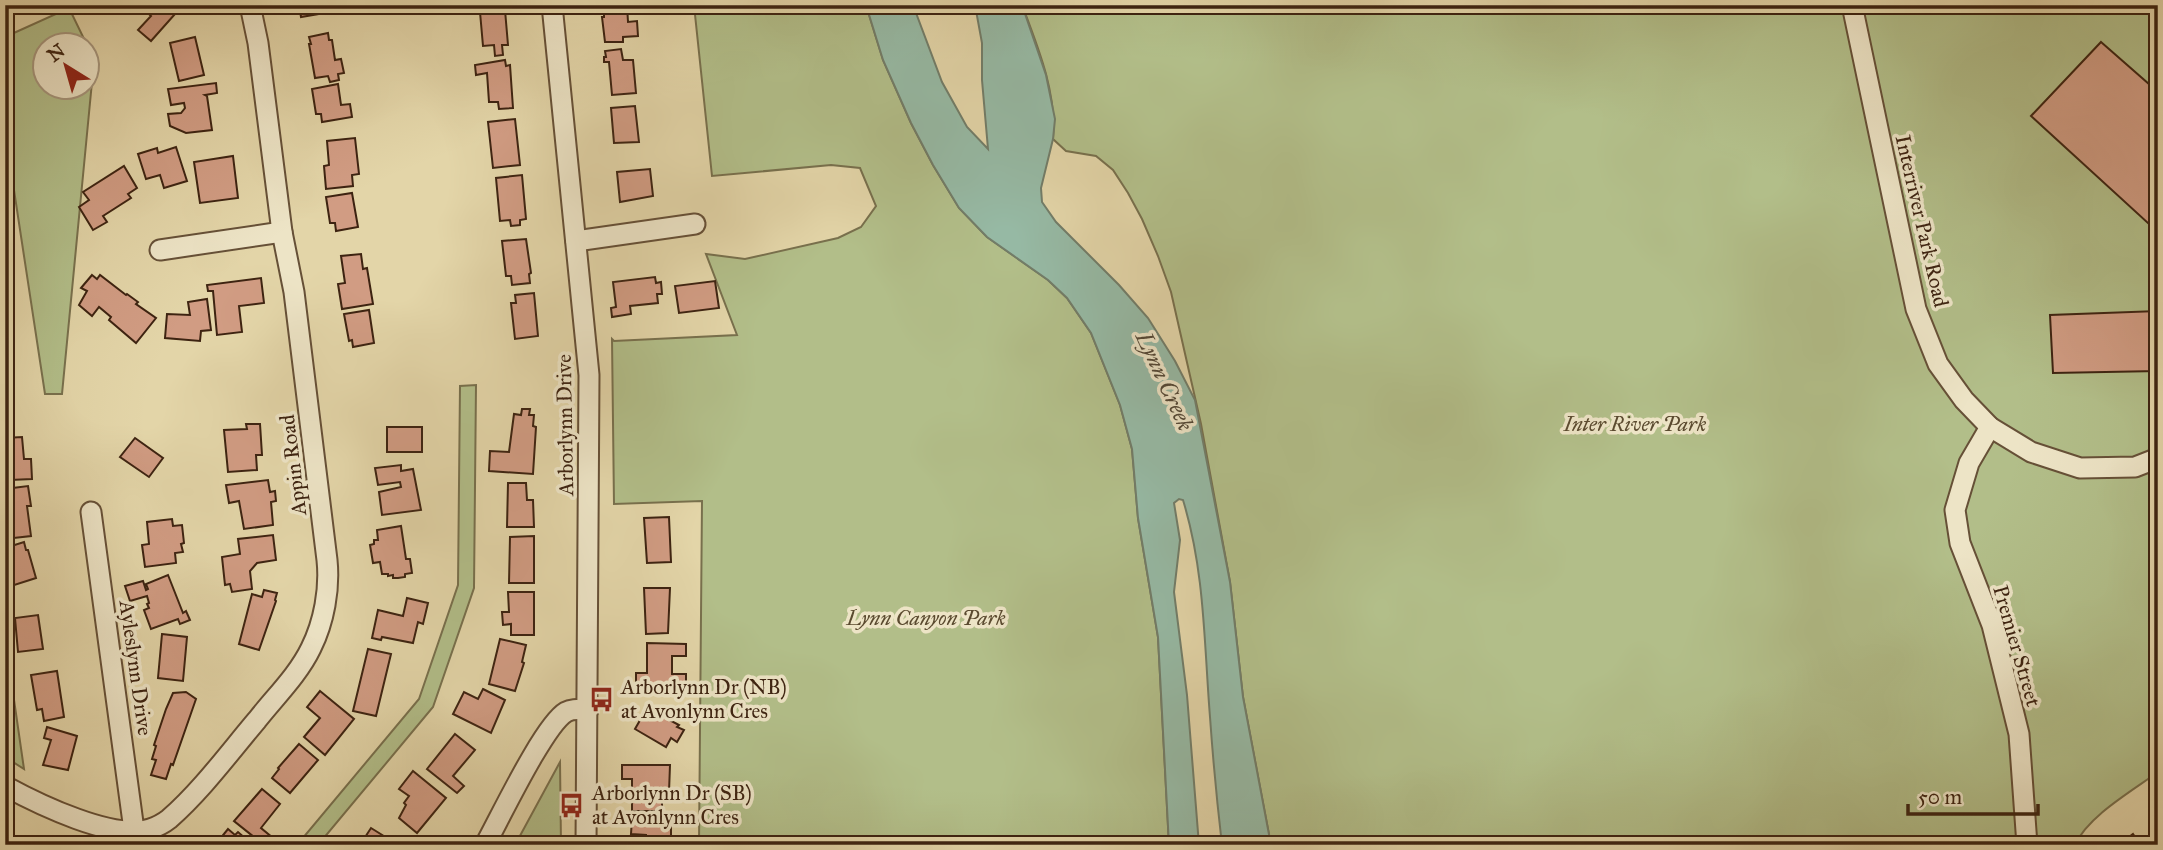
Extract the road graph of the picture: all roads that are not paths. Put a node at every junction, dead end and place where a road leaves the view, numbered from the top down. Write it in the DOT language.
graph roads {
  1 [pos="250,5"];
  2 [pos="552,5"];
  3 [pos="1852,5"];
  4 [pos="695,224"];
  5 [pos="282,232"];
  6 [pos="576,241"];
  7 [pos="160,250"];
  8 [pos="1990,427"];
  9 [pos="2158,458"];
  10 [pos="91,512"];
  11 [pos="588,710"];
  12 [pos="5,786"];
  13 [pos="136,837"];
  14 [pos="485,845"];
  15 [pos="586,845"];
  16 [pos="2027,845"];
  1 -- 5 [label="street, Appin Road"];
  2 -- 6 [label="street, Arborlynn Drive"];
  3 -- 8 [label="street, Interriver Park Road"];
  4 -- 6 [label="street"];
  5 -- 7 [label="street"];
  5 -- 13 [label="street, Appin Road"];
  6 -- 11 [label="street, Arborlynn Drive"];
  8 -- 9 [label="street, Interriver Park Road"];
  8 -- 16 [label="street, Premier Street"];
  10 -- 13 [label="street, Ayleslynn Drive"];
  11 -- 14 [label="street"];
  11 -- 15 [label="street, Arborlynn Drive"];
  12 -- 13 [label="street"];
}
